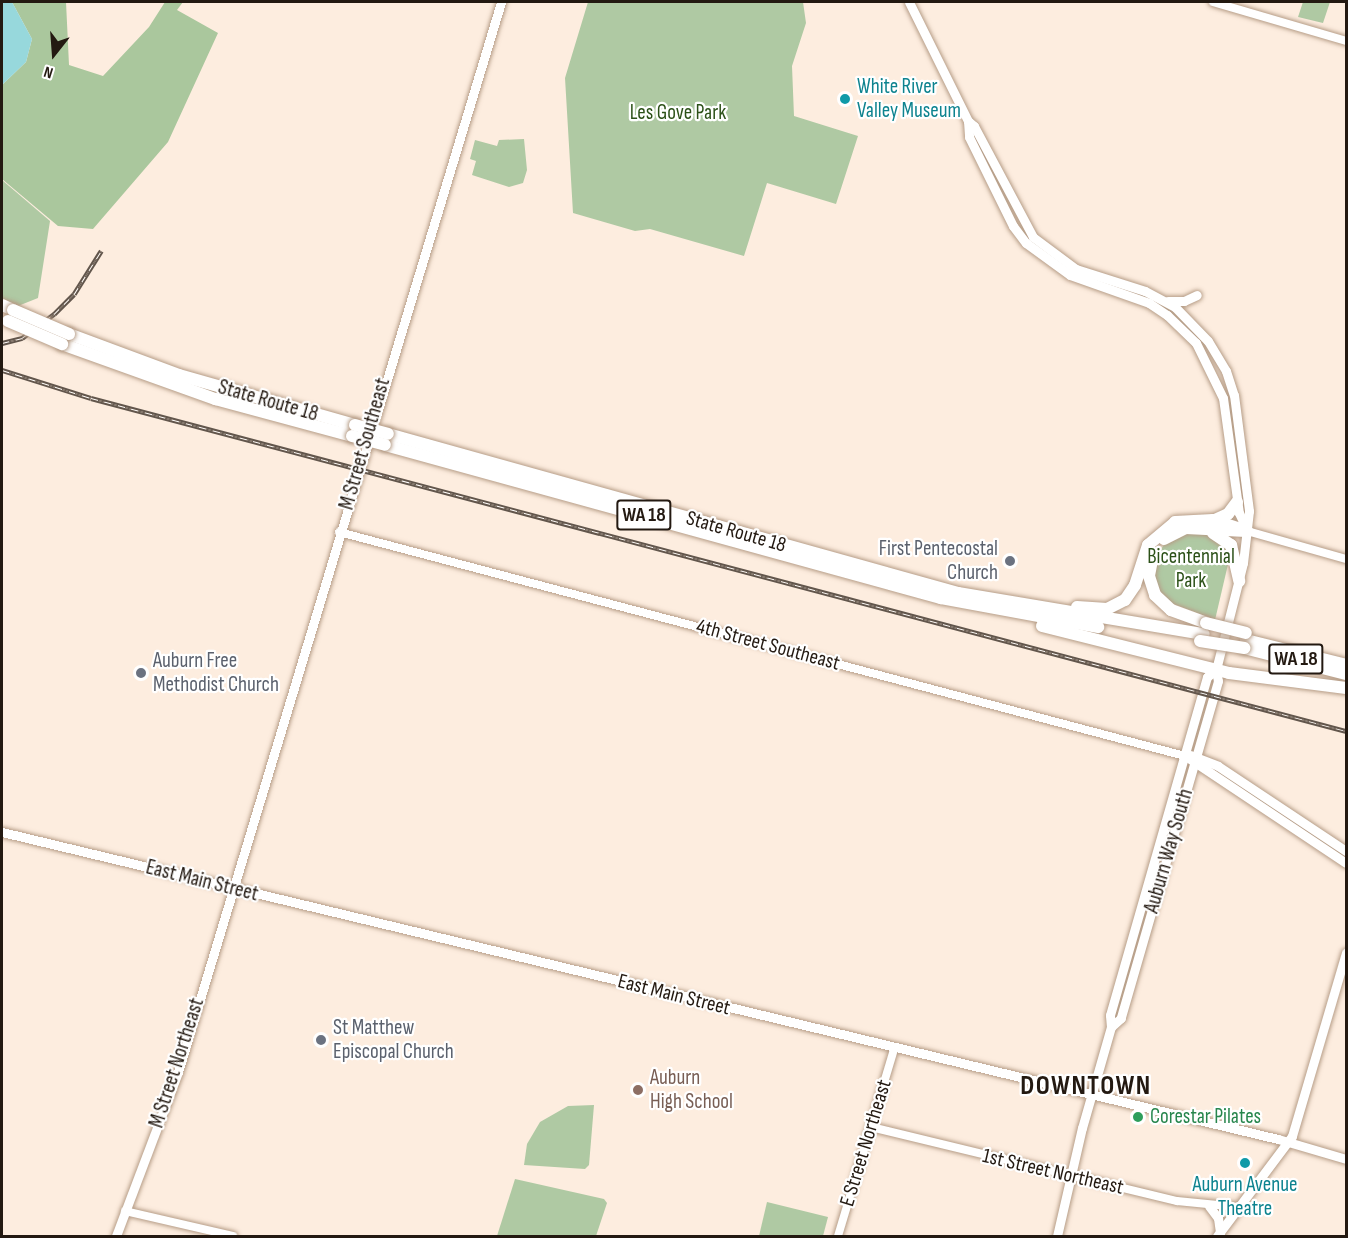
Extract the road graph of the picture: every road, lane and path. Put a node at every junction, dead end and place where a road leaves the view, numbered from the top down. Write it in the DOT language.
graph roads {
  1 [pos="501,2"];
  2 [pos="909,2"];
  3 [pos="1214,2"];
  4 [pos="1347,40"];
  5 [pos="1029,240"];
  6 [pos="1145,291"];
  7 [pos="1197,295"];
  8 [pos="1165,300"];
  9 [pos="6,313"];
  10 [pos="1177,323"];
  11 [pos="1219,358"];
  12 [pos="1237,502"];
  13 [pos="1213,520"];
  14 [pos="1201,528"];
  15 [pos="1247,531"];
  16 [pos="339,532"];
  17 [pos="1347,559"];
  18 [pos="1239,581"];
  19 [pos="957,593"];
  20 [pos="942,594"];
  21 [pos="984,608"];
  22 [pos="1204,633"];
  23 [pos="1245,640"];
  24 [pos="1347,665"];
  25 [pos="1216,670"];
  26 [pos="1347,674"];
  27 [pos="1347,688"];
  28 [pos="1185,756"];
  29 [pos="1196,759"];
  30 [pos="2,832"];
  31 [pos="1344,849"];
  32 [pos="1347,862"];
  33 [pos="231,888"];
  34 [pos="1347,953"];
  35 [pos="1346,965"];
  36 [pos="1111,1027"];
  37 [pos="894,1049"];
  38 [pos="1091,1094"];
  39 [pos="871,1127"];
  40 [pos="1288,1142"];
  41 [pos="1347,1159"];
  42 [pos="1070,1177"];
  43 [pos="1209,1206"];
  44 [pos="1238,1207"];
  45 [pos="125,1211"];
  46 [pos="1218,1235"];
  47 [pos="116,1236"];
  48 [pos="232,1236"];
  49 [pos="838,1236"];
  50 [pos="1057,1236"];
  1 -- 16 [label="main road, M Street Southeast"];
  2 -- 5 [label="main road, Auburn Way South"];
  3 -- 4 [label="street"];
  5 -- 6 [label="main road, Auburn Way South"];
  5 -- 10 [label="main road, Auburn Way South"];
  6 -- 8 [label="main road, Auburn Way South"];
  6 -- 10 [label="main road"];
  7 -- 8 [label="main road"];
  8 -- 11 [label="main road, Auburn Way South"];
  9 -- 20 [label="highway, State Route 18 / WA 18, bridge"];
  10 -- 11 [label="main road"];
  10 -- 12 [label="main road, Auburn Way South"];
  11 -- 15 [label="main road, Auburn Way South"];
  12 -- 13 [label="highway"];
  12 -- 15 [label="main road, Auburn Way South"];
  13 -- 15 [label="highway"];
  13 -- 19 [label="highway"];
  14 -- 15 [label="highway"];
  14 -- 18 [label="highway"];
  14 -- 22 [label="highway"];
  15 -- 17 [label="street"];
  15 -- 18 [label="main road, Auburn Way South"];
  16 -- 28 [label="street, 4th Street Southeast"];
  16 -- 33 [label="main road, M Street Southeast"];
  18 -- 25 [label="main road, Auburn Way South"];
  19 -- 20 [label="highway, State Route 18 / WA 18"];
  19 -- 22 [label="highway, State Route 18 / WA 18"];
  20 -- 21 [label="highway, State Route 18 / WA 18"];
  21 -- 22 [label="highway, State Route 18 / WA 18"];
  21 -- 25 [label="highway"];
  22 -- 23 [label="highway, State Route 18 / WA 18, bridge"];
  22 -- 23 [label="highway, bridge"];
  23 -- 24 [label="highway, State Route 18 / WA 18"];
  23 -- 26 [label="highway, State Route 18 / WA 18"];
  25 -- 27 [label="highway"];
  25 -- 28 [label="main road, Auburn Way South"];
  25 -- 29 [label="main road, Auburn Way South"];
  28 -- 29 [label="main road"];
  28 -- 36 [label="main road, Auburn Way South"];
  29 -- 31 [label="main road"];
  29 -- 32 [label="main road"];
  29 -- 36 [label="main road, Auburn Way South"];
  30 -- 33 [label="main road, East Main Street"];
  33 -- 37 [label="main road, East Main Street"];
  33 -- 45 [label="main road, M Street Northeast"];
  34 -- 35 [label="main road"];
  35 -- 40 [label="main road"];
  36 -- 38 [label="main road, Auburn Way South"];
  37 -- 38 [label="main road, East Main Street"];
  37 -- 39 [label="street, E Street Northeast"];
  38 -- 40 [label="main road, East Main Street"];
  38 -- 42 [label="main road, Auburn Way South"];
  39 -- 42 [label="street, 1st Street Northeast"];
  39 -- 49 [label="street, E Street Northeast"];
  40 -- 41 [label="main road, East Main Street"];
  40 -- 44 [label="main road"];
  42 -- 43 [label="street, 1st Street Northeast"];
  42 -- 50 [label="main road, Auburn Way South"];
  43 -- 44 [label="street, 1st Street Northeast"];
  43 -- 46 [label="main road"];
  44 -- 46 [label="main road"];
  45 -- 47 [label="main road, M Street Northeast"];
  45 -- 48 [label="street"];
}
